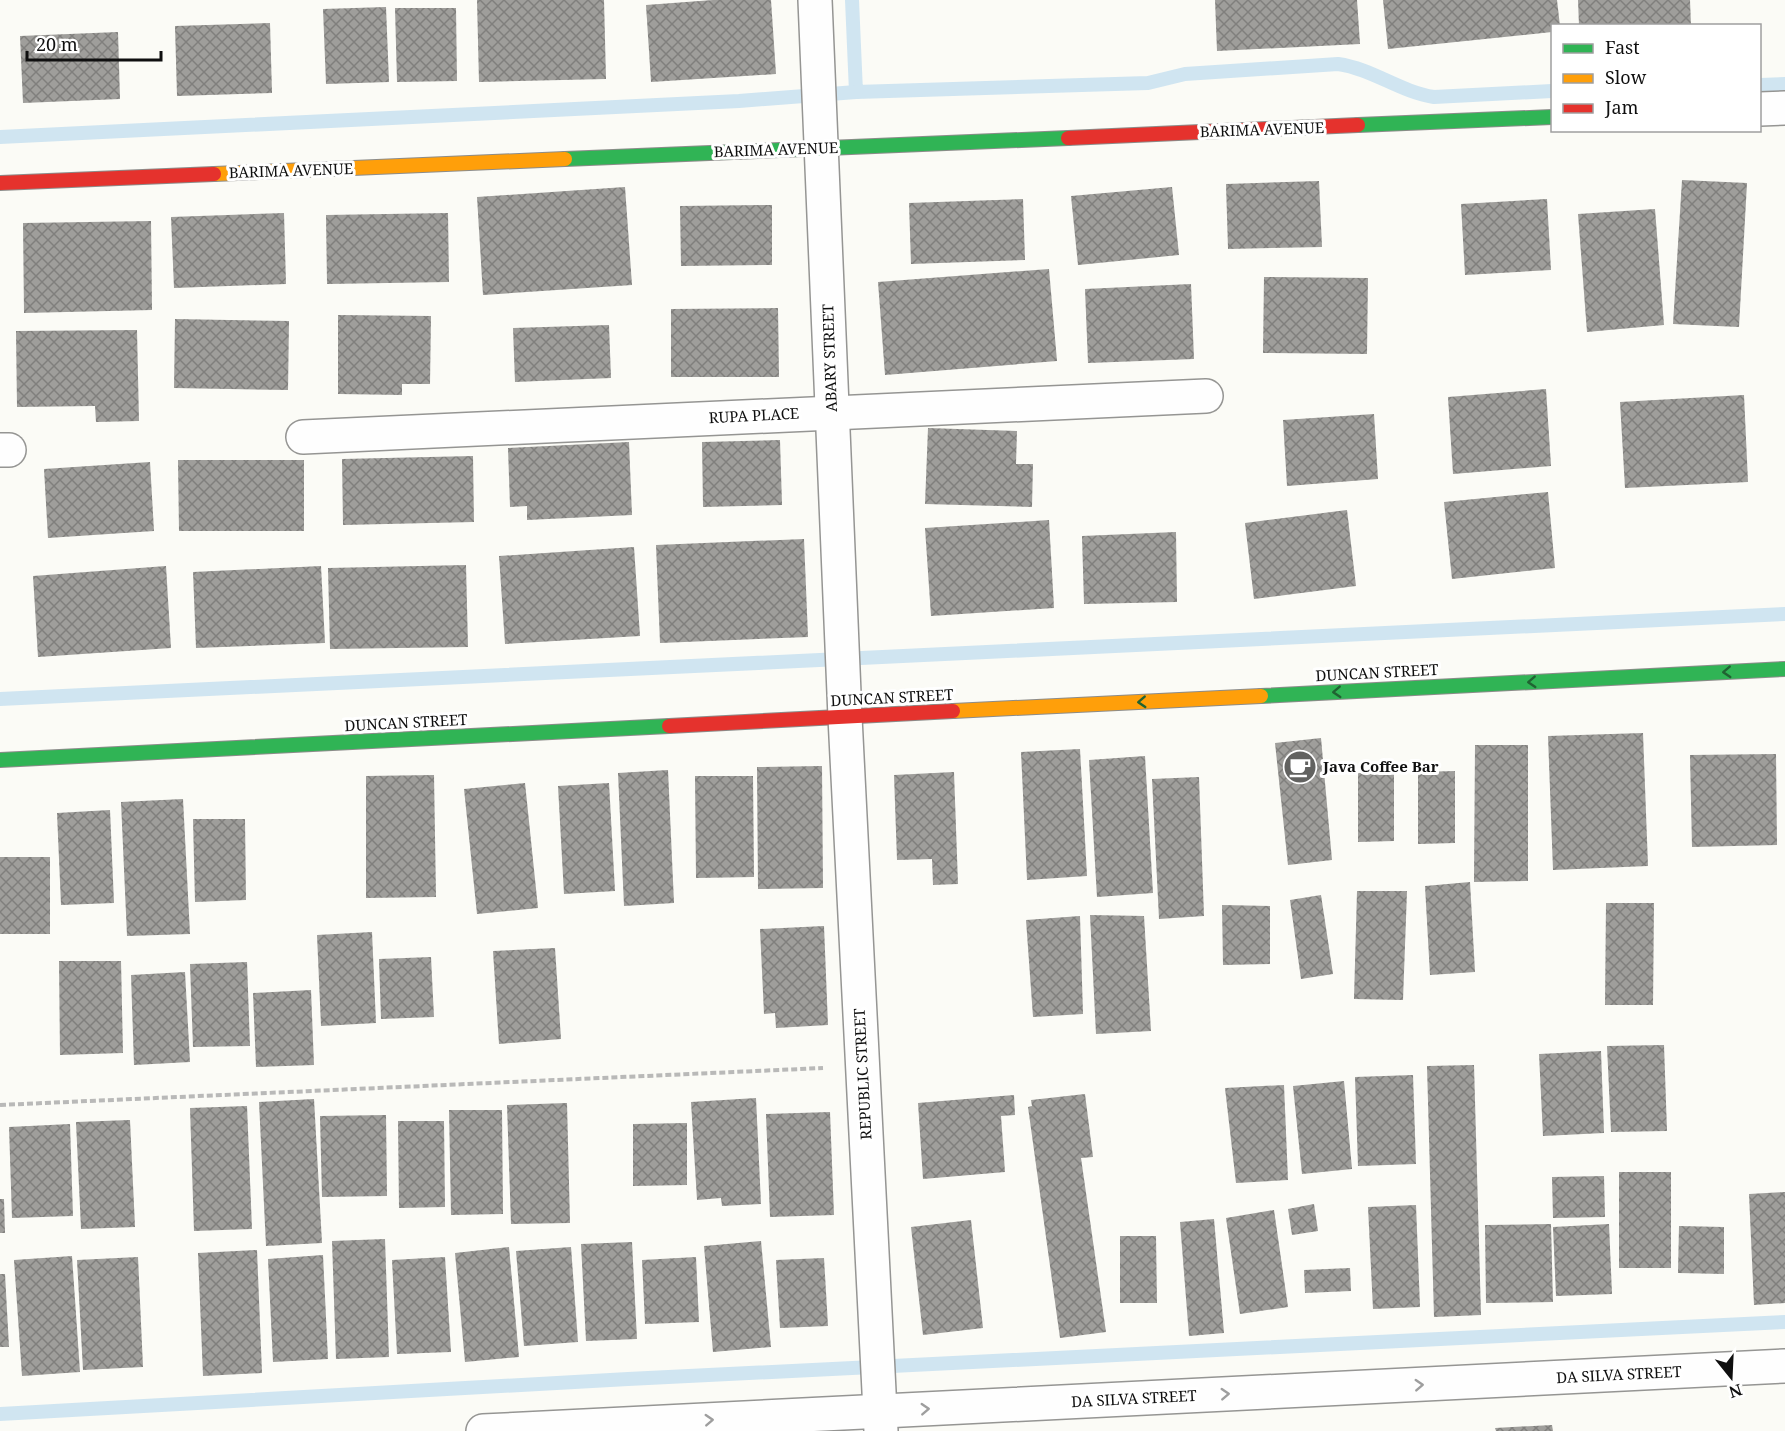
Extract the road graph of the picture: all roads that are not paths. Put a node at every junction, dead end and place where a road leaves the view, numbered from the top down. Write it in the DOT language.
graph roads {
  1 [pos="815,0"];
  2 [pos="1785,108"];
  3 [pos="1761,109"];
  4 [pos="1551,117"];
  5 [pos="820,138"];
  6 [pos="0,183"];
  7 [pos="1206,396"];
  8 [pos="832,413"];
  9 [pos="303,437"];
  10 [pos="1785,669"];
  11 [pos="845,705"];
  12 [pos="0,760"];
  13 [pos="1785,1366"];
  14 [pos="880,1414"];
  15 [pos="483,1431"];
  1 -- 5 [label="street, ABARY STREET"];
  2 -- 3 [label="street"];
  4 -- 5 [label="street, BARIMA AVENUE"];
  5 -- 6 [label="street, BARIMA AVENUE"];
  5 -- 8 [label="street, ABARY STREET"];
  7 -- 8 [label="street, RUPA PLACE"];
  8 -- 9 [label="street, RUPA PLACE"];
  8 -- 11 [label="street, ABARY STREET"];
  10 -- 11 [label="street, DUNCAN STREET, one-way"];
  11 -- 12 [label="street, DUNCAN STREET"];
  11 -- 14 [label="street, REPUBLIC STREET"];
  14 -- 13 [label="street, DA SILVA STREET, one-way"];
  15 -- 14 [label="street, DA SILVA STREET, one-way"];
}
